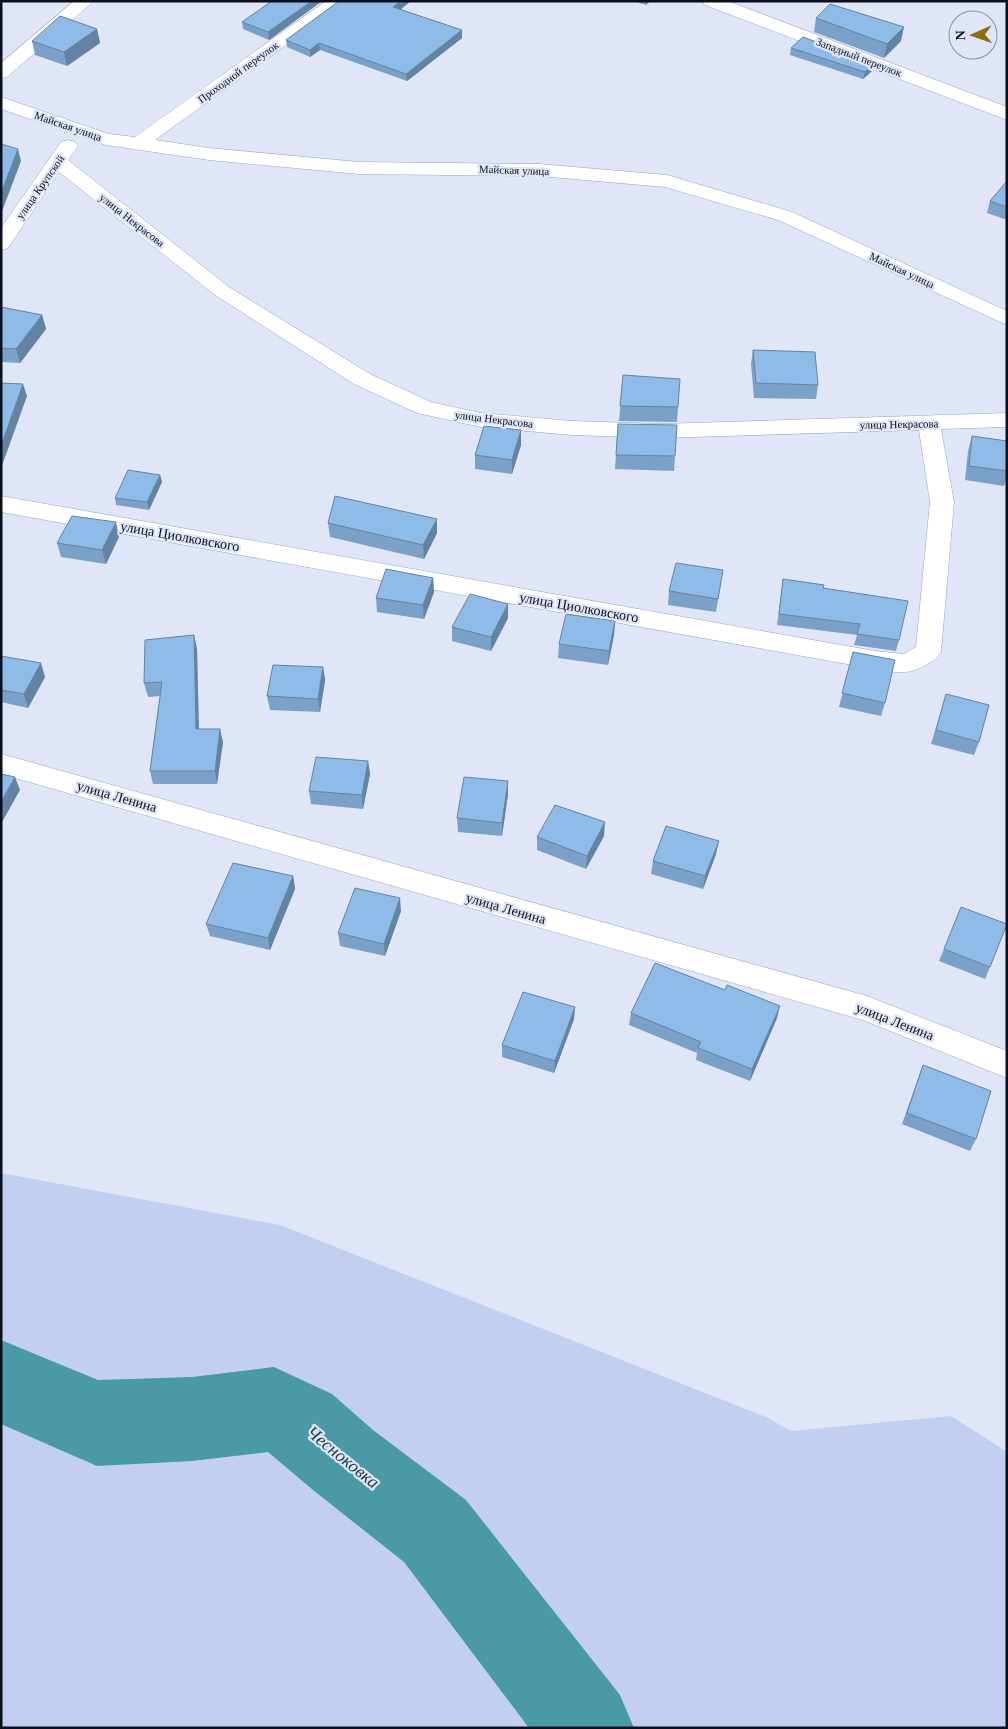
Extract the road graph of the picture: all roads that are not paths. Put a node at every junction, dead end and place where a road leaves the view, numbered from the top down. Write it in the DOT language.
graph roads {
  1 [pos="84,1"];
  2 [pos="338,1"];
  3 [pos="711,1"];
  4 [pos="1,73"];
  5 [pos="1,103"];
  6 [pos="1007,114"];
  7 [pos="79,130"];
  8 [pos="138,144"];
  9 [pos="59,162"];
  10 [pos="1,244"];
  11 [pos="1007,319"];
  12 [pos="1007,420"];
  13 [pos="929,423"];
  14 [pos="1,504"];
  15 [pos="1,764"];
  16 [pos="1007,1065"];
  1 -- 4 [label="street"];
  2 -- 8 [label="street, Проходной переулок"];
  3 -- 6 [label="street, Западный переулок"];
  5 -- 7 [label="street, Майская улица"];
  7 -- 8 [label="street, Майская улица"];
  7 -- 9 [label="street, улица Крупской"];
  8 -- 11 [label="street, Майская улица"];
  9 -- 10 [label="street, улица Крупской"];
  9 -- 13 [label="street, улица Некрасова"];
  12 -- 13 [label="street, улица Некрасова"];
  13 -- 14 [label="street, улица Циолковского"];
  15 -- 16 [label="street, улица Ленина"];
}
